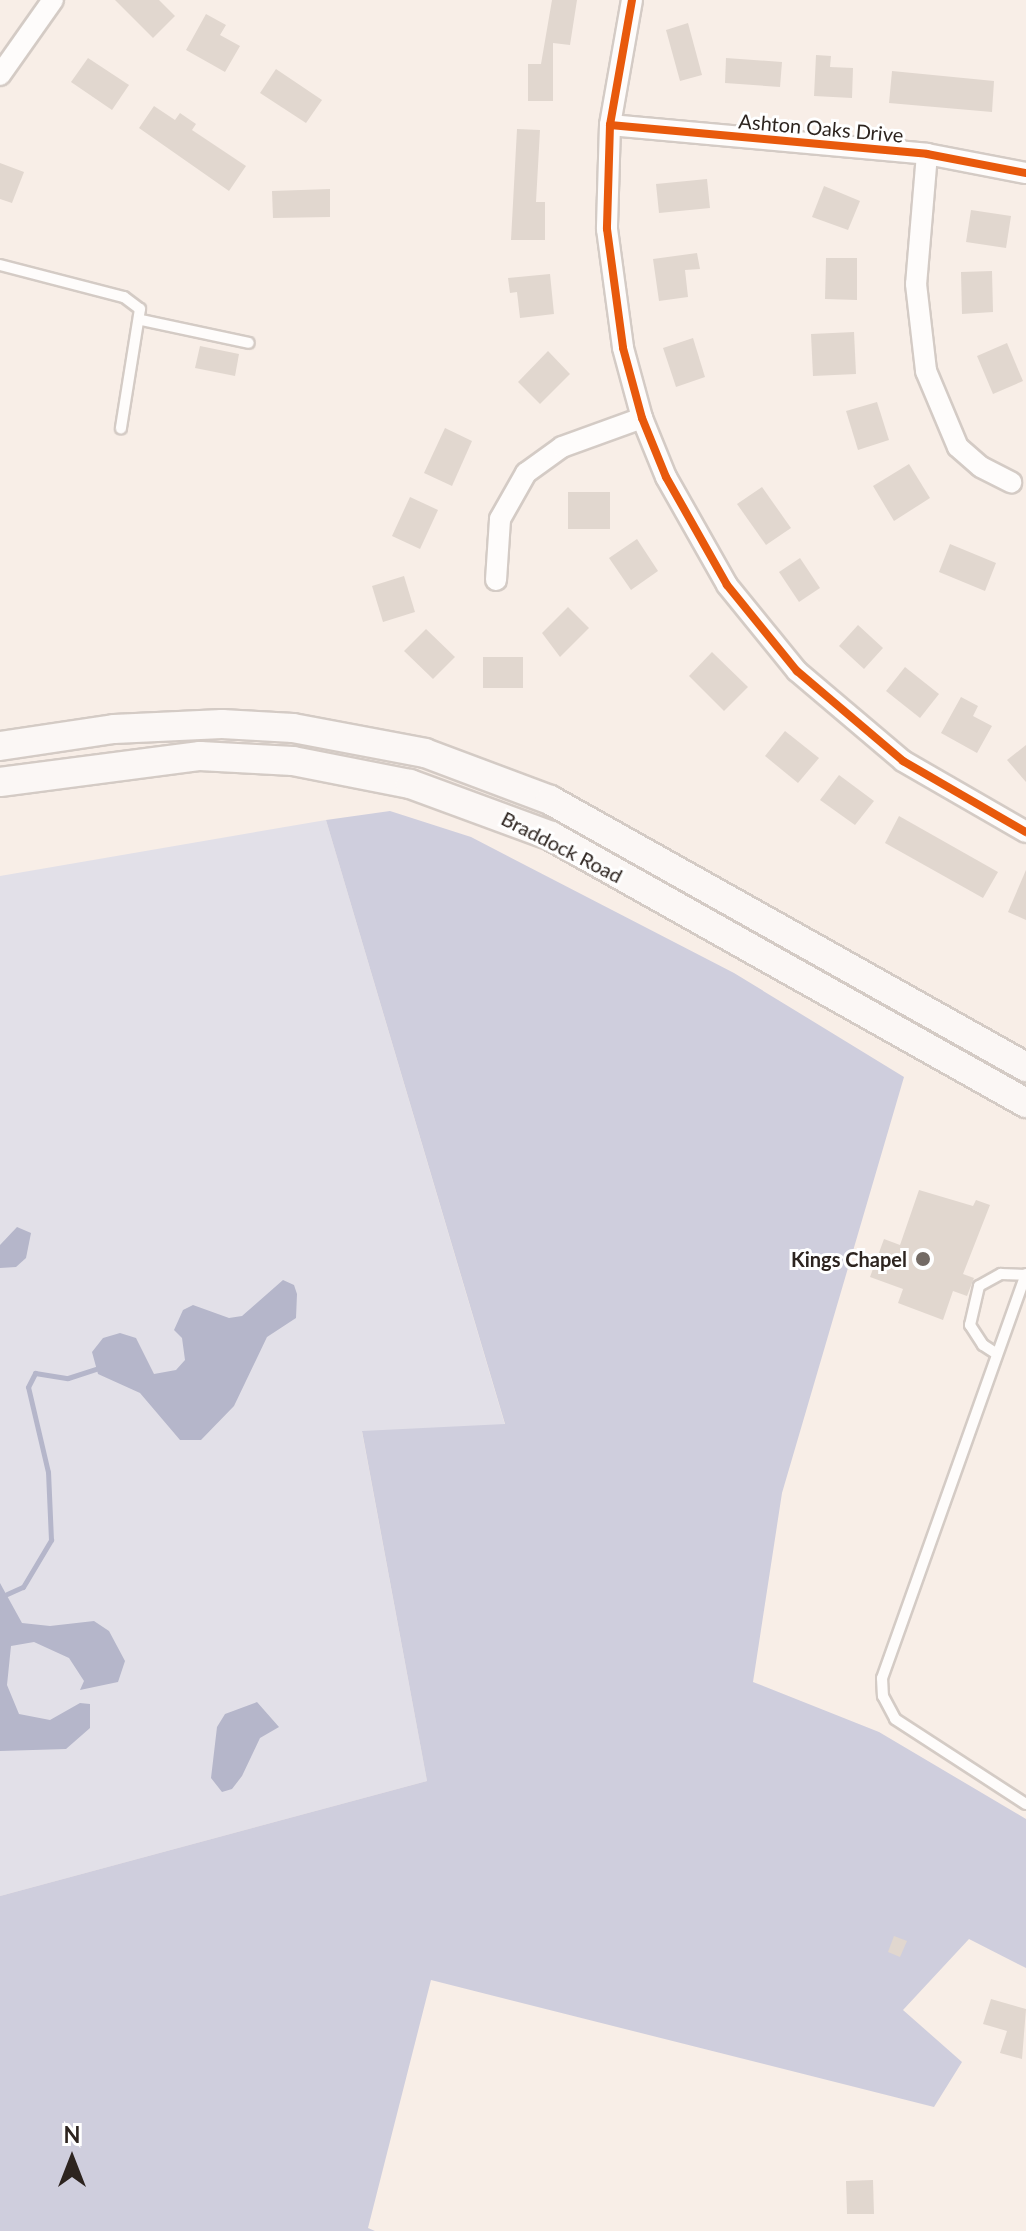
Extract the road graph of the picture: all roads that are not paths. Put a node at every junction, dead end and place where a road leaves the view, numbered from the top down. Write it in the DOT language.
graph roads {
  1 [pos="53,0"];
  2 [pos="632,0"];
  3 [pos="0,75"];
  4 [pos="610,125"];
  5 [pos="927,154"];
  6 [pos="1026,173"];
  7 [pos="0,265"];
  8 [pos="141,320"];
  9 [pos="249,343"];
  10 [pos="642,418"];
  11 [pos="121,428"];
  12 [pos="1011,482"];
  13 [pos="496,580"];
  14 [pos="0,746"];
  15 [pos="0,782"];
  16 [pos="1026,832"];
  17 [pos="1026,1067"];
  18 [pos="1026,1103"];
  19 [pos="1026,1275"];
  20 [pos="997,1354"];
  21 [pos="1026,1804"];
  1 -- 3 [label="street"];
  2 -- 4 [label="street"];
  4 -- 5 [label="street, Ashton Oaks Drive"];
  4 -- 10 [label="street"];
  5 -- 6 [label="street, Ashton Oaks Drive"];
  5 -- 12 [label="street"];
  7 -- 8 [label="lane"];
  8 -- 9 [label="lane"];
  8 -- 11 [label="lane"];
  10 -- 13 [label="street"];
  10 -- 16 [label="street"];
  14 -- 17 [label="main road, Braddock Road"];
  15 -- 18 [label="main road, Braddock Road"];
  19 -- 20 [label="lane"];
  19 -- 20 [label="lane"];
  20 -- 21 [label="lane"];
}
